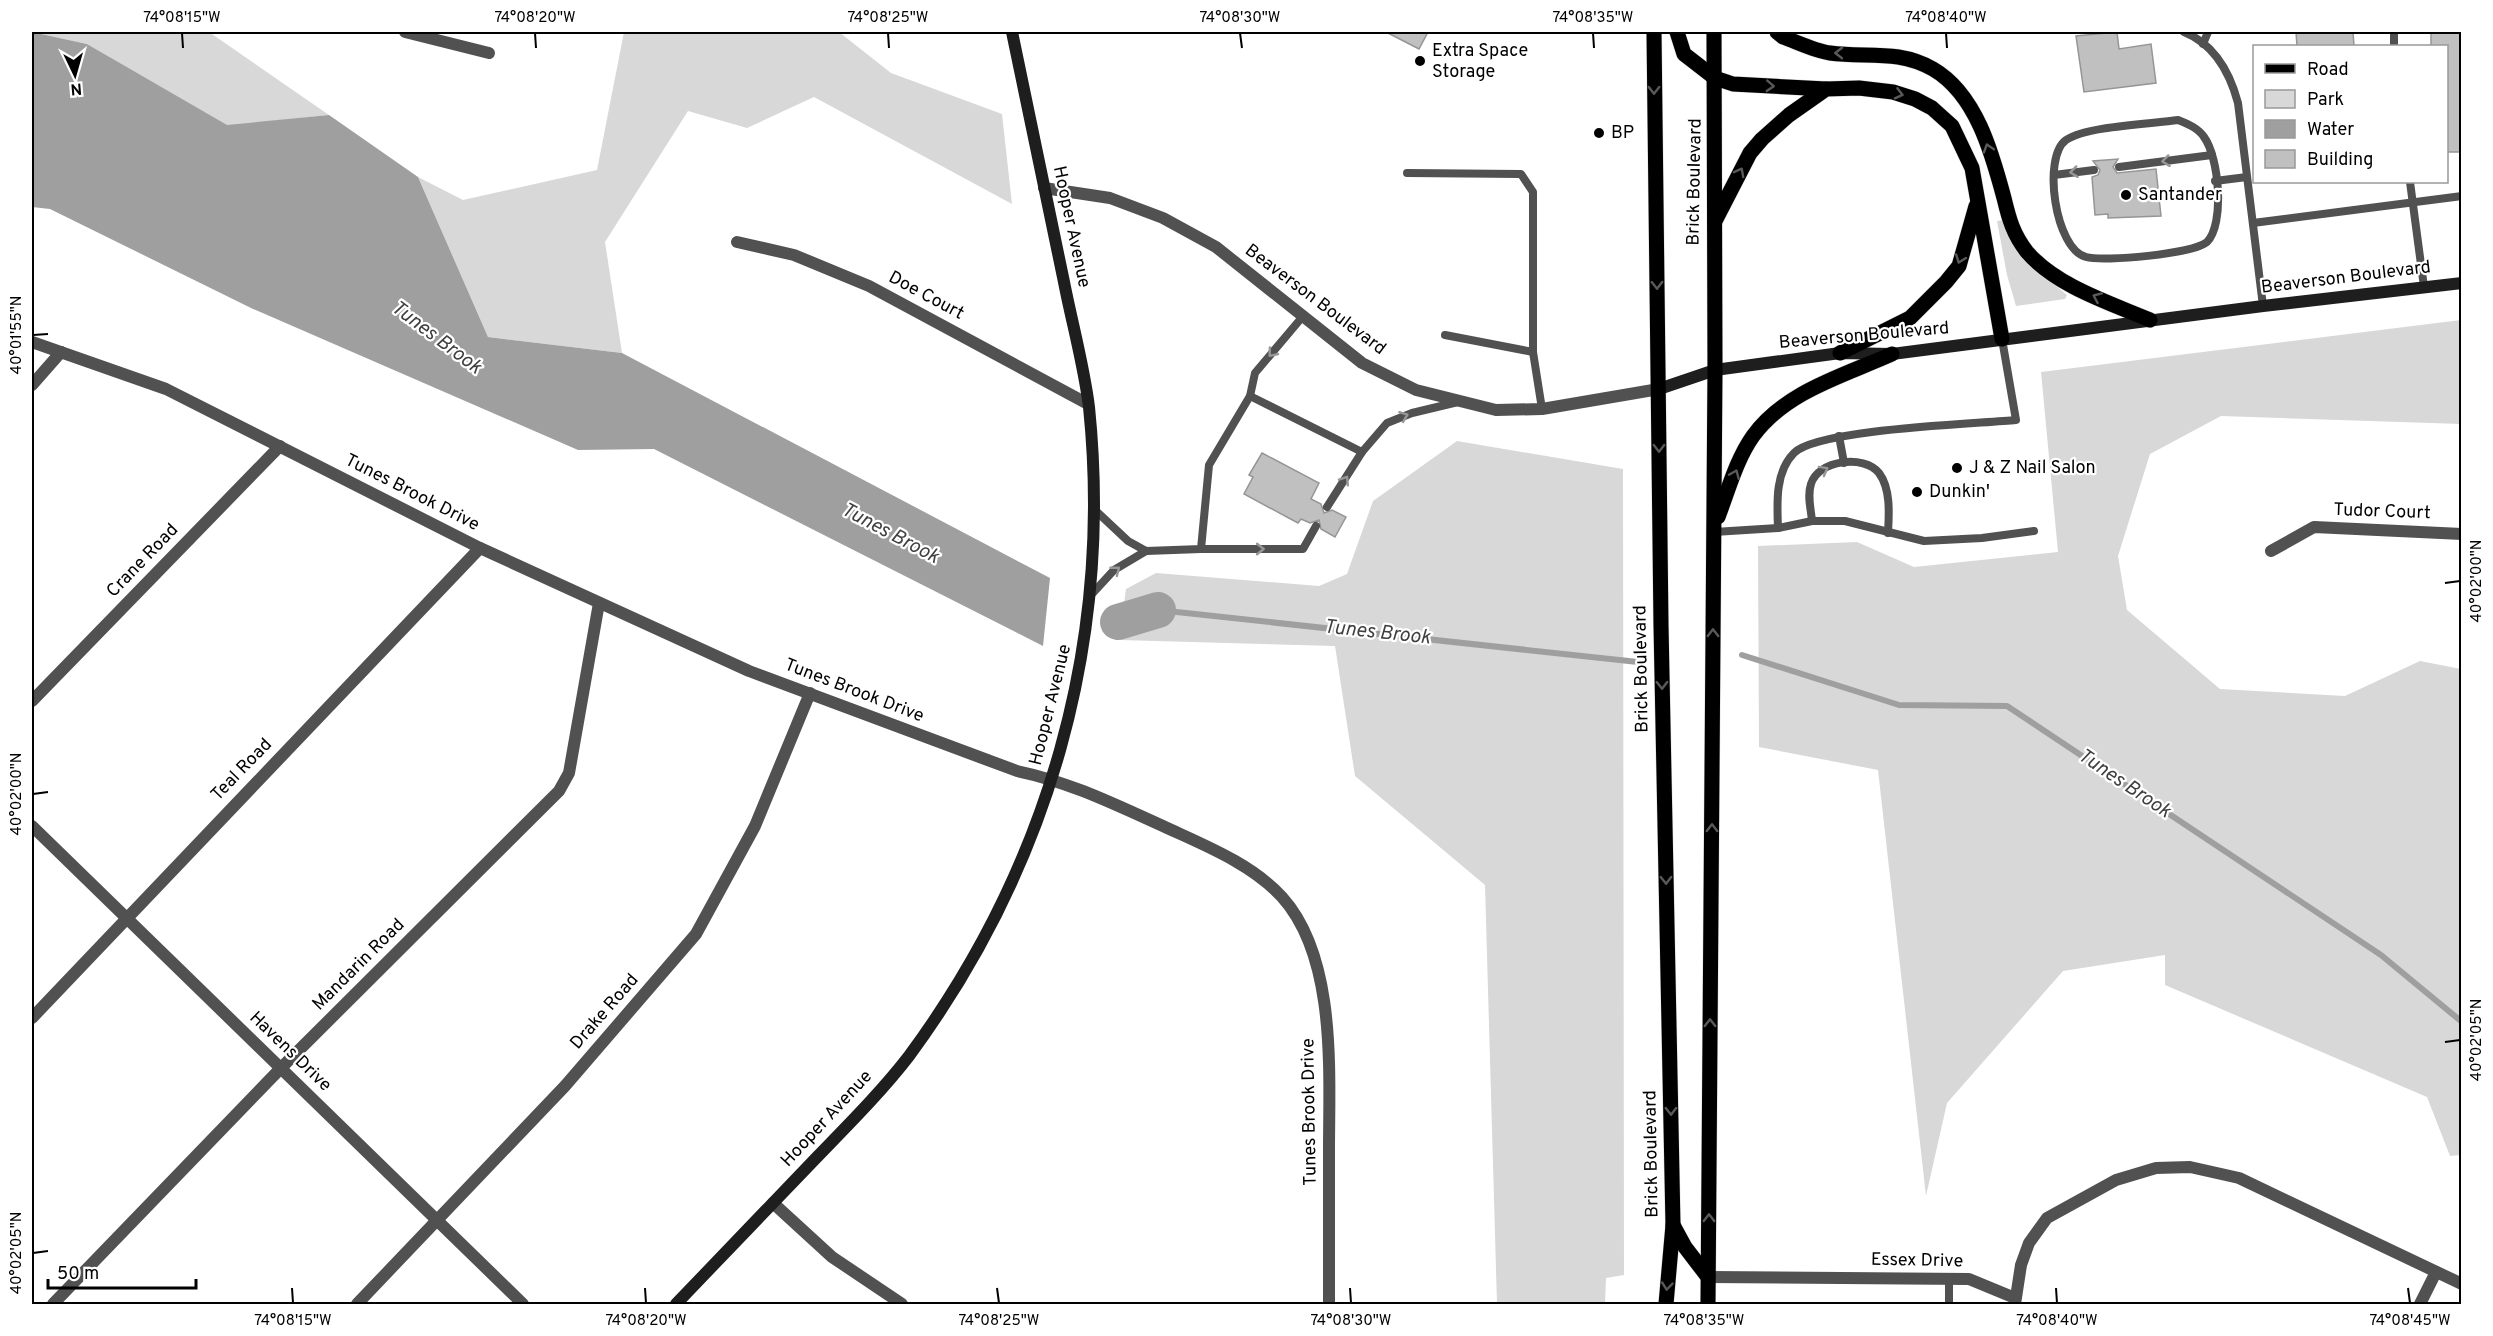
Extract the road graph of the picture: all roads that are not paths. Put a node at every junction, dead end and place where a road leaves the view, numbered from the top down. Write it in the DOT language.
graph roads {
  1 [pos="405,32"];
  2 [pos="1012,32"];
  3 [pos="1654,32"];
  4 [pos="1677,32"];
  5 [pos="1714,32"];
  6 [pos="1777,32"];
  7 [pos="2184,32"];
  8 [pos="2208,32"];
  9 [pos="2203,44"];
  10 [pos="489,53"];
  11 [pos="1715,78"];
  12 [pos="1826,89"];
  13 [pos="2212,155"];
  14 [pos="2119,167"];
  15 [pos="2094,170"];
  16 [pos="1407,173"];
  17 [pos="2054,175"];
  18 [pos="2247,177"];
  19 [pos="2215,181"];
  20 [pos="2410,183"];
  21 [pos="1044,188"];
  22 [pos="2462,196"];
  23 [pos="2413,202"];
  24 [pos="1977,203"];
  25 [pos="2253,223"];
  26 [pos="1713,224"];
  27 [pos="736,242"];
  28 [pos="2462,283"];
  29 [pos="2424,287"];
  30 [pos="2263,306"];
  31 [pos="1304,315"];
  32 [pos="2150,320"];
  33 [pos="1445,335"];
  34 [pos="2002,339"];
  35 [pos="32,342"];
  36 [pos="61,352"];
  37 [pos="1533,352"];
  38 [pos="1840,353"];
  39 [pos="1892,354"];
  40 [pos="1715,370"];
  41 [pos="32,385"];
  42 [pos="1659,389"];
  43 [pos="1250,396"];
  44 [pos="1458,402"];
  45 [pos="1088,404"];
  46 [pos="1542,409"];
  47 [pos="1839,436"];
  48 [pos="280,446"];
  49 [pos="1362,452"];
  50 [pos="1844,463"];
  51 [pos="1327,507"];
  52 [pos="1095,510"];
  53 [pos="1812,521"];
  54 [pos="1316,526"];
  55 [pos="1778,528"];
  56 [pos="1714,530"];
  57 [pos="2034,531"];
  58 [pos="1888,533"];
  59 [pos="2462,534"];
  60 [pos="480,548"];
  61 [pos="1201,549"];
  62 [pos="1146,551"];
  63 [pos="2271,551"];
  64 [pos="1091,595"];
  65 [pos="599,603"];
  66 [pos="810,693"];
  67 [pos="32,701"];
  68 [pos="1051,779"];
  69 [pos="32,826"];
  70 [pos="126,918"];
  71 [pos="32,1018"];
  72 [pos="281,1068"];
  73 [pos="773,1203"];
  74 [pos="437,1221"];
  75 [pos="1673,1225"];
  76 [pos="2436,1272"];
  77 [pos="1708,1276"];
  78 [pos="1949,1279"];
  79 [pos="2462,1284"];
  80 [pos="2015,1301"];
  81 [pos="53,1305"];
  82 [pos="357,1305"];
  83 [pos="523,1305"];
  84 [pos="676,1305"];
  85 [pos="902,1305"];
  86 [pos="1329,1305"];
  87 [pos="1666,1305"];
  88 [pos="1708,1305"];
  89 [pos="1949,1305"];
  90 [pos="2420,1305"];
  1 -- 10 [label="street"];
  2 -- 21 [label="main road, Hooper Avenue"];
  3 -- 42 [label="main road, Brick Boulevard, one-way"];
  4 -- 11 [label="main road"];
  5 -- 11 [label="main road, Brick Boulevard"];
  32 -- 6 [label="main road, one-way"];
  7 -- 9 [label="lane"];
  8 -- 9 [label="lane"];
  9 -- 18 [label="lane"];
  11 -- 12 [label="main road, one-way"];
  11 -- 26 [label="main road, Brick Boulevard"];
  12 -- 24 [label="main road, one-way"];
  26 -- 12 [label="main road, one-way"];
  13 -- 14 [label="lane, one-way"];
  13 -- 17 [label="lane"];
  13 -- 19 [label="lane"];
  15 -- 17 [label="lane, one-way"];
  16 -- 37 [label="lane"];
  17 -- 19 [label="lane"];
  18 -- 19 [label="lane"];
  18 -- 25 [label="lane"];
  20 -- 23 [label="lane"];
  21 -- 31 [label="street, Beaverson Boulevard"];
  21 -- 45 [label="main road, Hooper Avenue"];
  22 -- 23 [label="lane"];
  23 -- 25 [label="lane"];
  23 -- 29 [label="lane"];
  24 -- 34 [label="main road"];
  24 -- 38 [label="main road, one-way"];
  25 -- 30 [label="lane"];
  26 -- 40 [label="main road, Brick Boulevard"];
  27 -- 45 [label="street, Doe Court"];
  28 -- 29 [label="main road, Beaverson Boulevard"];
  29 -- 30 [label="main road, Beaverson Boulevard"];
  30 -- 32 [label="main road, Beaverson Boulevard"];
  31 -- 43 [label="lane, one-way"];
  31 -- 44 [label="street, Beaverson Boulevard"];
  32 -- 34 [label="main road, Beaverson Boulevard"];
  33 -- 37 [label="lane"];
  34 -- 39 [label="main road, Beaverson Boulevard"];
  34 -- 47 [label="lane"];
  35 -- 36 [label="street, Tunes Brook Drive"];
  36 -- 41 [label="street"];
  36 -- 48 [label="street, Tunes Brook Drive"];
  37 -- 46 [label="lane"];
  38 -- 39 [label="main road, Beaverson Boulevard"];
  38 -- 40 [label="main road, Beaverson Boulevard"];
  56 -- 39 [label="main road, one-way"];
  40 -- 42 [label="main road, Beaverson Boulevard"];
  40 -- 56 [label="main road, Brick Boulevard"];
  42 -- 46 [label="street, Beaverson Boulevard"];
  42 -- 75 [label="main road, Brick Boulevard, one-way"];
  43 -- 49 [label="lane"];
  43 -- 61 [label="lane"];
  44 -- 46 [label="street, Beaverson Boulevard"];
  49 -- 44 [label="lane, one-way"];
  45 -- 52 [label="main road, Hooper Avenue"];
  47 -- 50 [label="lane"];
  47 -- 55 [label="lane"];
  48 -- 60 [label="street, Tunes Brook Drive"];
  48 -- 67 [label="street, Crane Road"];
  51 -- 49 [label="lane, one-way"];
  53 -- 50 [label="lane, one-way"];
  50 -- 58 [label="lane"];
  52 -- 62 [label="lane"];
  52 -- 64 [label="main road, Hooper Avenue"];
  53 -- 55 [label="lane"];
  53 -- 58 [label="lane"];
  61 -- 54 [label="lane, one-way"];
  55 -- 56 [label="lane"];
  77 -- 56 [label="main road, Brick Boulevard, one-way"];
  57 -- 58 [label="lane"];
  59 -- 63 [label="street, Tudor Court"];
  60 -- 65 [label="street, Tunes Brook Drive"];
  60 -- 70 [label="street, Teal Road"];
  61 -- 62 [label="lane"];
  64 -- 62 [label="lane, one-way"];
  64 -- 68 [label="main road, Hooper Avenue"];
  65 -- 66 [label="street, Tunes Brook Drive"];
  65 -- 72 [label="street, Mandarin Road"];
  66 -- 68 [label="street, Tunes Brook Drive"];
  66 -- 74 [label="street, Drake Road"];
  68 -- 73 [label="main road, Hooper Avenue"];
  68 -- 86 [label="street, Tunes Brook Drive"];
  69 -- 70 [label="street, Havens Drive"];
  70 -- 71 [label="street, Teal Road"];
  70 -- 72 [label="street, Havens Drive"];
  72 -- 74 [label="street, Havens Drive"];
  72 -- 81 [label="street, Mandarin Road"];
  73 -- 84 [label="main road, Hooper Avenue"];
  73 -- 85 [label="street"];
  74 -- 82 [label="street, Drake Road"];
  74 -- 83 [label="street, Havens Drive"];
  75 -- 77 [label="main road"];
  75 -- 87 [label="main road, Brick Boulevard, one-way"];
  76 -- 79 [label="street, Essex Drive"];
  76 -- 80 [label="street, Essex Drive"];
  76 -- 90 [label="street"];
  77 -- 78 [label="street, Essex Drive"];
  77 -- 88 [label="main road, Brick Boulevard"];
  78 -- 80 [label="street, Essex Drive"];
  78 -- 89 [label="lane"];
}
